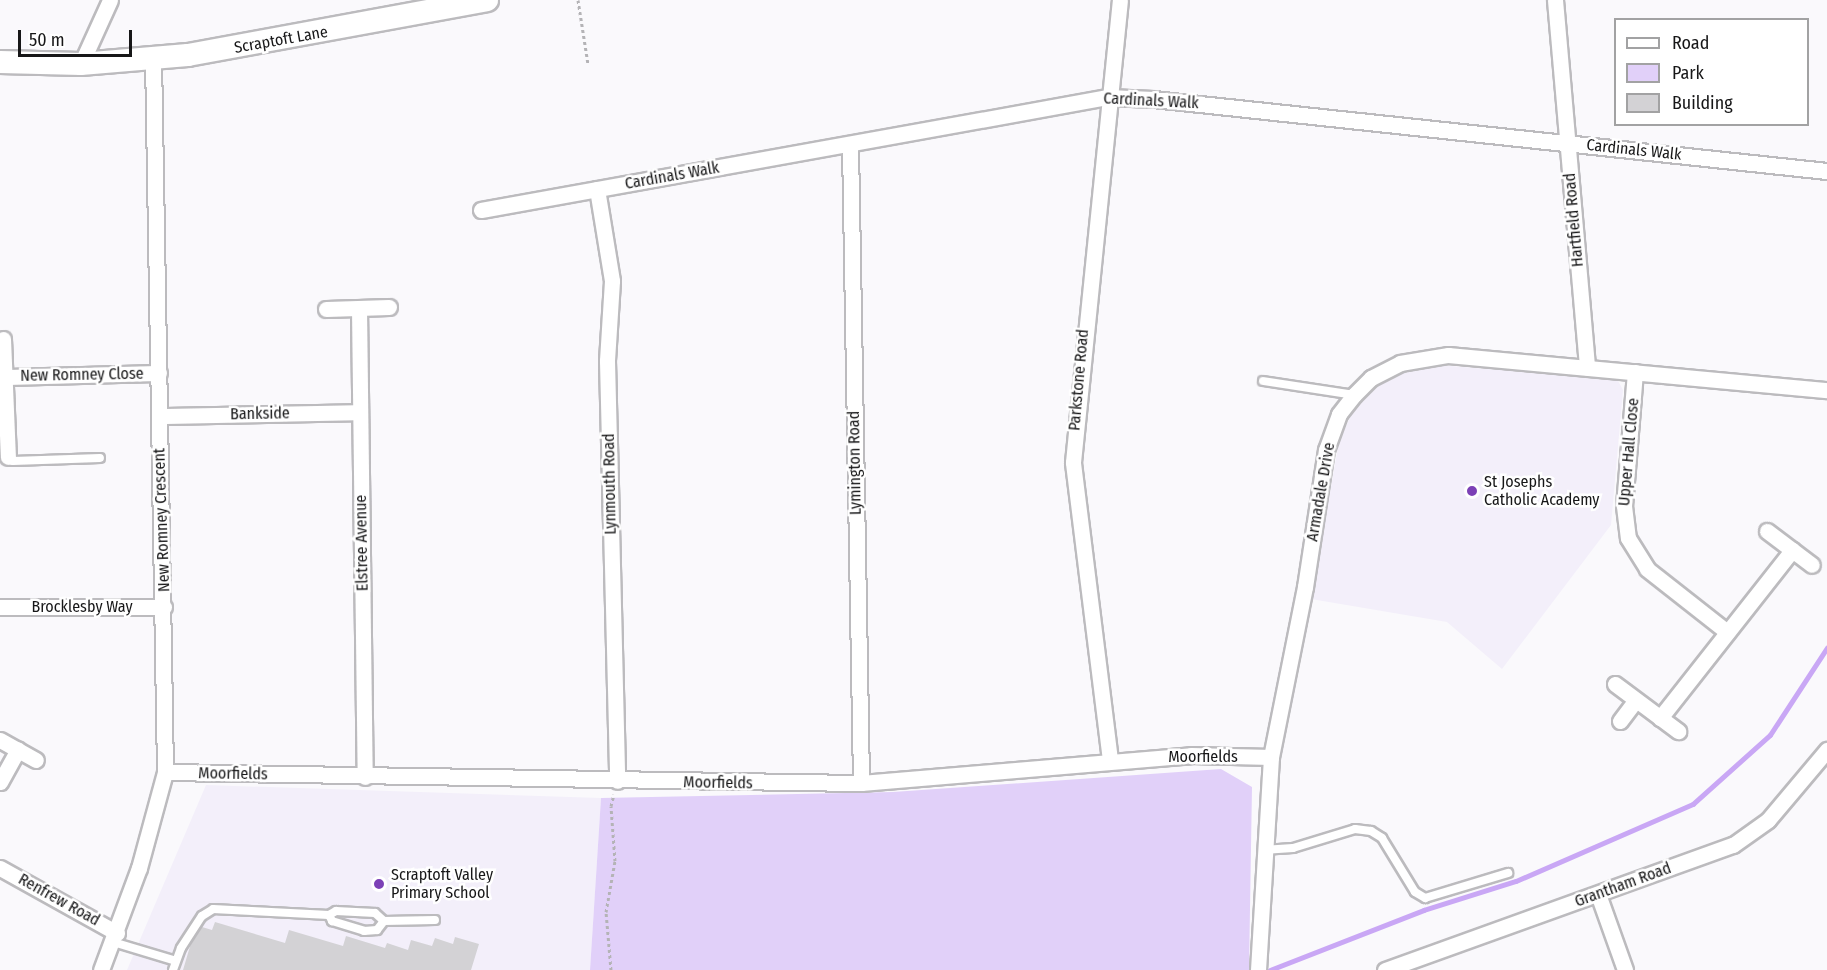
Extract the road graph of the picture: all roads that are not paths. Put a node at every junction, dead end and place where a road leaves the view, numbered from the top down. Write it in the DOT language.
graph roads {
  1 [pos="110,0"];
  2 [pos="487,0"];
  3 [pos="1120,0"];
  4 [pos="1555,0"];
  5 [pos="153,59"];
  6 [pos="0,62"];
  7 [pos="81,64"];
  8 [pos="1108,97"];
  9 [pos="1567,143"];
  10 [pos="850,144"];
  11 [pos="1827,171"];
  12 [pos="597,189"];
  13 [pos="481,210"];
  14 [pos="359,308"];
  15 [pos="389,308"];
  16 [pos="326,309"];
  17 [pos="3,339"];
  18 [pos="1587,368"];
  19 [pos="1635,372"];
  20 [pos="159,373"];
  21 [pos="4,376"];
  22 [pos="1263,381"];
  23 [pos="1827,390"];
  24 [pos="1354,394"];
  25 [pos="360,412"];
  26 [pos="160,416"];
  27 [pos="8,457"];
  28 [pos="100,458"];
  29 [pos="1767,531"];
  30 [pos="1792,550"];
  31 [pos="1812,566"];
  32 [pos="0,607"];
  33 [pos="164,607"];
  34 [pos="1727,632"];
  35 [pos="1615,684"];
  36 [pos="1636,700"];
  37 [pos="1660,718"];
  38 [pos="1620,721"];
  39 [pos="1678,731"];
  40 [pos="0,740"];
  41 [pos="18,750"];
  42 [pos="1827,750"];
  43 [pos="1271,758"];
  44 [pos="36,760"];
  45 [pos="1110,760"];
  46 [pos="165,772"];
  47 [pos="365,777"];
  48 [pos="617,781"];
  49 [pos="0,782"];
  50 [pos="861,783"];
  51 [pos="1262,850"];
  52 [pos="0,868"];
  53 [pos="1508,873"];
  54 [pos="1598,894"];
  55 [pos="328,915"];
  56 [pos="435,920"];
  57 [pos="384,921"];
  58 [pos="115,938"];
  59 [pos="173,960"];
  60 [pos="101,970"];
  61 [pos="173,970"];
  62 [pos="1258,970"];
  63 [pos="1385,970"];
  64 [pos="1625,970"];
  1 -- 7 [label="street"];
  2 -- 5 [label="street, Scraptoft Lane"];
  3 -- 8 [label="street, Parkstone Road"];
  4 -- 9 [label="street, Hartfield Road"];
  5 -- 7 [label="street, Scraptoft Lane"];
  5 -- 20 [label="street, New Romney Crescent"];
  6 -- 7 [label="street, Scraptoft Lane"];
  8 -- 9 [label="street, Cardinals Walk"];
  8 -- 10 [label="street, Cardinals Walk"];
  8 -- 45 [label="street, Parkstone Road"];
  9 -- 11 [label="street, Cardinals Walk"];
  9 -- 18 [label="street, Hartfield Road"];
  10 -- 12 [label="street, Cardinals Walk"];
  10 -- 50 [label="street, Lymington Road"];
  12 -- 13 [label="street, Cardinals Walk"];
  12 -- 48 [label="street, Lynmouth Road"];
  14 -- 15 [label="street"];
  14 -- 16 [label="street"];
  14 -- 25 [label="street, Elstree Avenue"];
  17 -- 21 [label="street, New Romney Close"];
  18 -- 19 [label="street, Armadale Drive"];
  18 -- 24 [label="street, Armadale Drive"];
  19 -- 23 [label="street, Armadale Drive"];
  19 -- 34 [label="street, Upper Hall Close"];
  20 -- 21 [label="street, New Romney Close"];
  20 -- 26 [label="street, New Romney Crescent"];
  21 -- 27 [label="street, New Romney Close"];
  22 -- 24 [label="lane"];
  24 -- 43 [label="street, Armadale Drive"];
  25 -- 26 [label="street, Bankside"];
  25 -- 47 [label="street, Elstree Avenue"];
  26 -- 33 [label="street, New Romney Crescent"];
  27 -- 28 [label="lane"];
  29 -- 30 [label="street"];
  30 -- 31 [label="street"];
  30 -- 34 [label="street"];
  32 -- 33 [label="street, Brocklesby Way"];
  33 -- 46 [label="street, New Romney Crescent"];
  34 -- 37 [label="street"];
  35 -- 36 [label="street"];
  36 -- 37 [label="street"];
  36 -- 38 [label="street"];
  37 -- 39 [label="street"];
  40 -- 41 [label="street"];
  41 -- 44 [label="street"];
  41 -- 49 [label="street"];
  42 -- 54 [label="street, Grantham Road"];
  43 -- 45 [label="street, Moorfields"];
  43 -- 51 [label="street, Armadale Drive"];
  45 -- 50 [label="street, Moorfields"];
  46 -- 47 [label="street, Moorfields"];
  46 -- 58 [label="street, New Romney Crescent"];
  47 -- 48 [label="street, Moorfields"];
  48 -- 50 [label="street, Moorfields"];
  51 -- 53 [label="lane"];
  51 -- 62 [label="street, Armadale Drive"];
  52 -- 58 [label="street, Renfrew Road"];
  54 -- 63 [label="street, Grantham Road"];
  54 -- 64 [label="street"];
  55 -- 57 [label="lane"];
  55 -- 57 [label="lane"];
  55 -- 59 [label="lane"];
  56 -- 57 [label="lane"];
  58 -- 59 [label="lane"];
  58 -- 60 [label="street, New Romney Crescent"];
  59 -- 61 [label="lane"];
}
